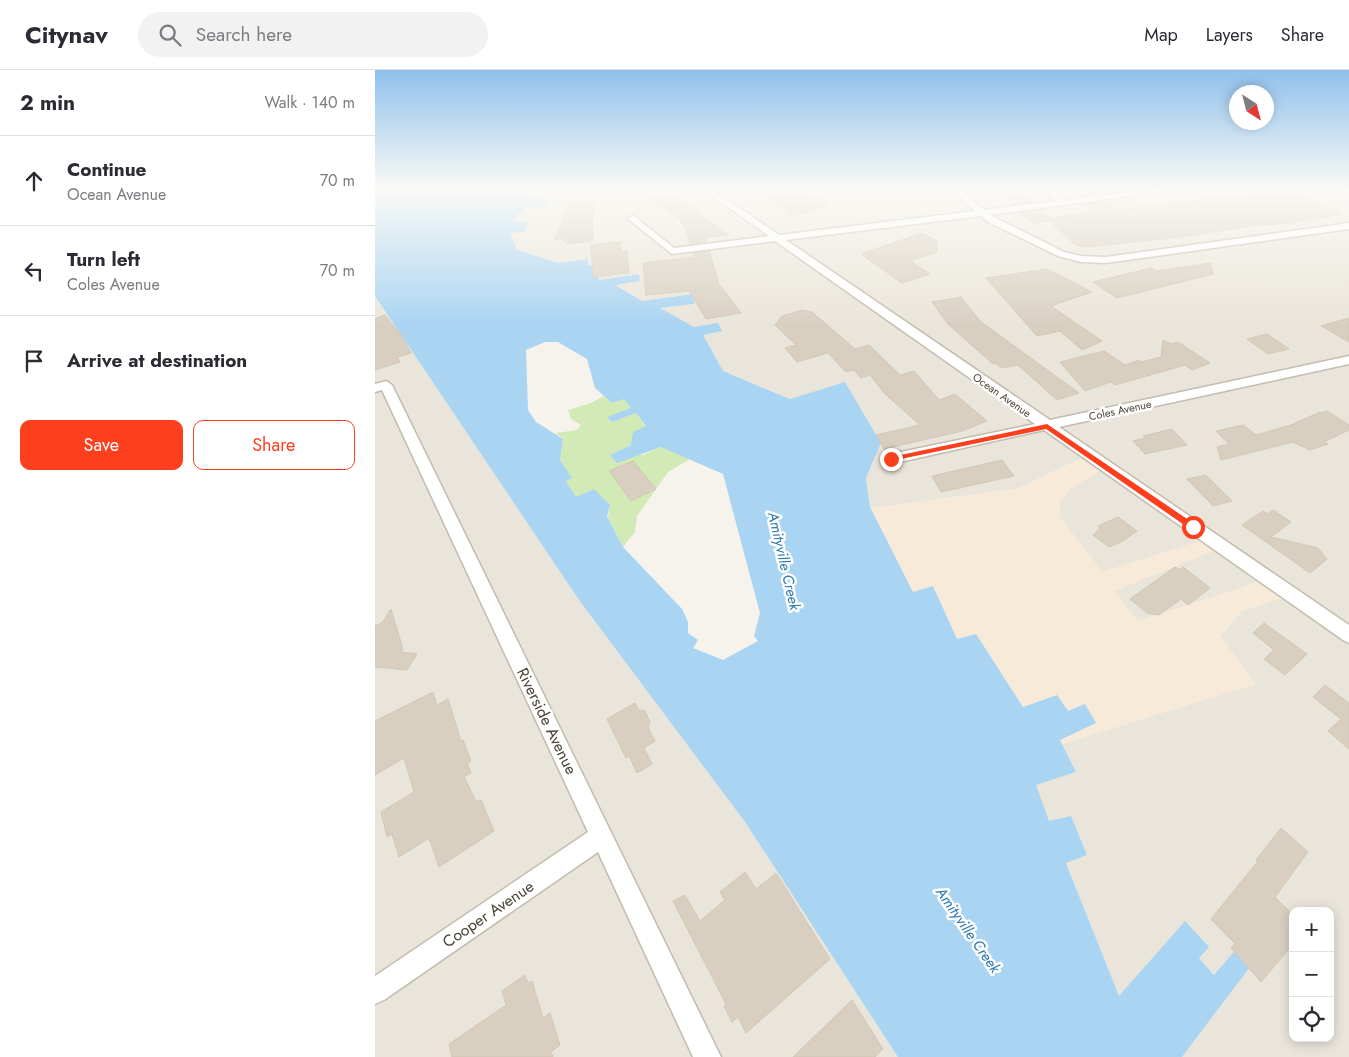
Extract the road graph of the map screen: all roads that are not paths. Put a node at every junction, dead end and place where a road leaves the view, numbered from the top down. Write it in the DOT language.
graph roads {
  1 [pos="651,234"];
  2 [pos="769,234"];
  3 [pos="807,234"];
  4 [pos="1020,234"];
  5 [pos="1291,234"];
  6 [pos="775,238"];
  7 [pos="1349,360"];
  8 [pos="380,387"];
  9 [pos="1047,426"];
  10 [pos="891,459"];
  11 [pos="1349,635"];
  12 [pos="602,836"];
  13 [pos="375,991"];
  14 [pos="707,1057"];
  1 -- 6 [label="street"];
  2 -- 6 [label="street, Ocean Avenue"];
  3 -- 6 [label="street"];
  4 -- 5 [label="street"];
  6 -- 9 [label="street, Ocean Avenue"];
  7 -- 9 [label="street, Coles Avenue"];
  8 -- 12 [label="street, Riverside Avenue"];
  9 -- 10 [label="street, Coles Avenue"];
  9 -- 11 [label="street, Ocean Avenue"];
  12 -- 13 [label="street, Cooper Avenue"];
  12 -- 14 [label="street, Riverside Avenue"];
}
